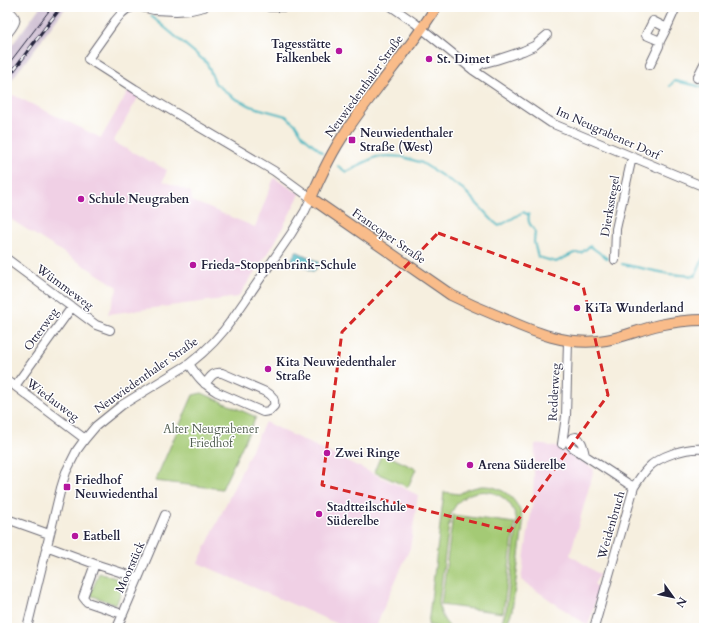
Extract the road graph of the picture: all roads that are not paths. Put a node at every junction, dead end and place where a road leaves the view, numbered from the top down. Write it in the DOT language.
graph roads {
  1 [pos="141,7"];
  2 [pos="204,7"];
  3 [pos="269,7"];
  4 [pos="294,7"];
  5 [pos="392,7"];
  6 [pos="436,7"];
  7 [pos="676,7"];
  8 [pos="7,10"];
  9 [pos="667,28"];
  10 [pos="422,29"];
  11 [pos="7,34"];
  12 [pos="547,35"];
  13 [pos="660,41"];
  14 [pos="704,64"];
  15 [pos="650,65"];
  16 [pos="473,70"];
  17 [pos="697,78"];
  18 [pos="632,157"];
  19 [pos="704,186"];
  20 [pos="311,198"];
  21 [pos="7,259"];
  22 [pos="615,260"];
  23 [pos="72,307"];
  24 [pos="704,320"];
  25 [pos="110,330"];
  26 [pos="568,341"];
  27 [pos="189,364"];
  28 [pos="7,380"];
  29 [pos="205,384"];
  30 [pos="15,386"];
  31 [pos="85,439"];
  32 [pos="562,444"];
  33 [pos="704,449"];
  34 [pos="584,455"];
  35 [pos="634,487"];
  36 [pos="165,515"];
  37 [pos="7,519"];
  38 [pos="49,534"];
  39 [pos="46,546"];
  40 [pos="95,564"];
  41 [pos="138,578"];
  42 [pos="122,614"];
  43 [pos="27,628"];
  44 [pos="117,628"];
  45 [pos="594,628"];
  1 -- 2 [label="street"];
  1 -- 20 [label="street, Francoper Straße"];
  3 -- 4 [label="street"];
  5 -- 10 [label="street, Im Neugrabener Dorf"];
  6 -- 10 [label="main road, Neuwiedenthaler Straße"];
  7 -- 9 [label="street"];
  8 -- 11 [label="street"];
  9 -- 13 [label="street"];
  9 -- 13 [label="street"];
  10 -- 16 [label="street, Im Neugrabener Dorf"];
  10 -- 20 [label="main road, Neuwiedenthaler Straße"];
  12 -- 16 [label="street"];
  13 -- 15 [label="street"];
  14 -- 17 [label="street"];
  16 -- 18 [label="street, Im Neugrabener Dorf"];
  18 -- 19 [label="street, Im Neugrabener Dorf"];
  18 -- 22 [label="street, Dierksstegel"];
  20 -- 26 [label="main road, Francoper Straße"];
  20 -- 27 [label="street, Neuwiedenthaler Straße"];
  21 -- 23 [label="street, Wümmeweg"];
  23 -- 25 [label="street, Wümmeweg"];
  23 -- 30 [label="street, Otterweg"];
  24 -- 26 [label="main road, Francoper Straße"];
  26 -- 32 [label="street, Redderweg"];
  27 -- 29 [label="street"];
  27 -- 31 [label="street, Neuwiedenthaler Straße"];
  28 -- 30 [label="street, Wiedauweg"];
  29 -- 29 [label="street"];
  30 -- 31 [label="street, Wiedauweg"];
  31 -- 38 [label="street, Neuwiedenthaler Straße"];
  33 -- 35 [label="street, Weidenbruch"];
  34 -- 35 [label="street"];
  35 -- 45 [label="street, Weidenbruch"];
  36 -- 41 [label="street, Moorstück"];
  37 -- 38 [label="street"];
  38 -- 39 [label="street, Neuwiedenthaler Straße"];
  39 -- 40 [label="street"];
  39 -- 43 [label="street, Neuwiedenthaler Straße"];
  40 -- 41 [label="street"];
  40 -- 42 [label="street"];
  41 -- 42 [label="street, Moorstück"];
  42 -- 44 [label="street, Moorstück"];
}
